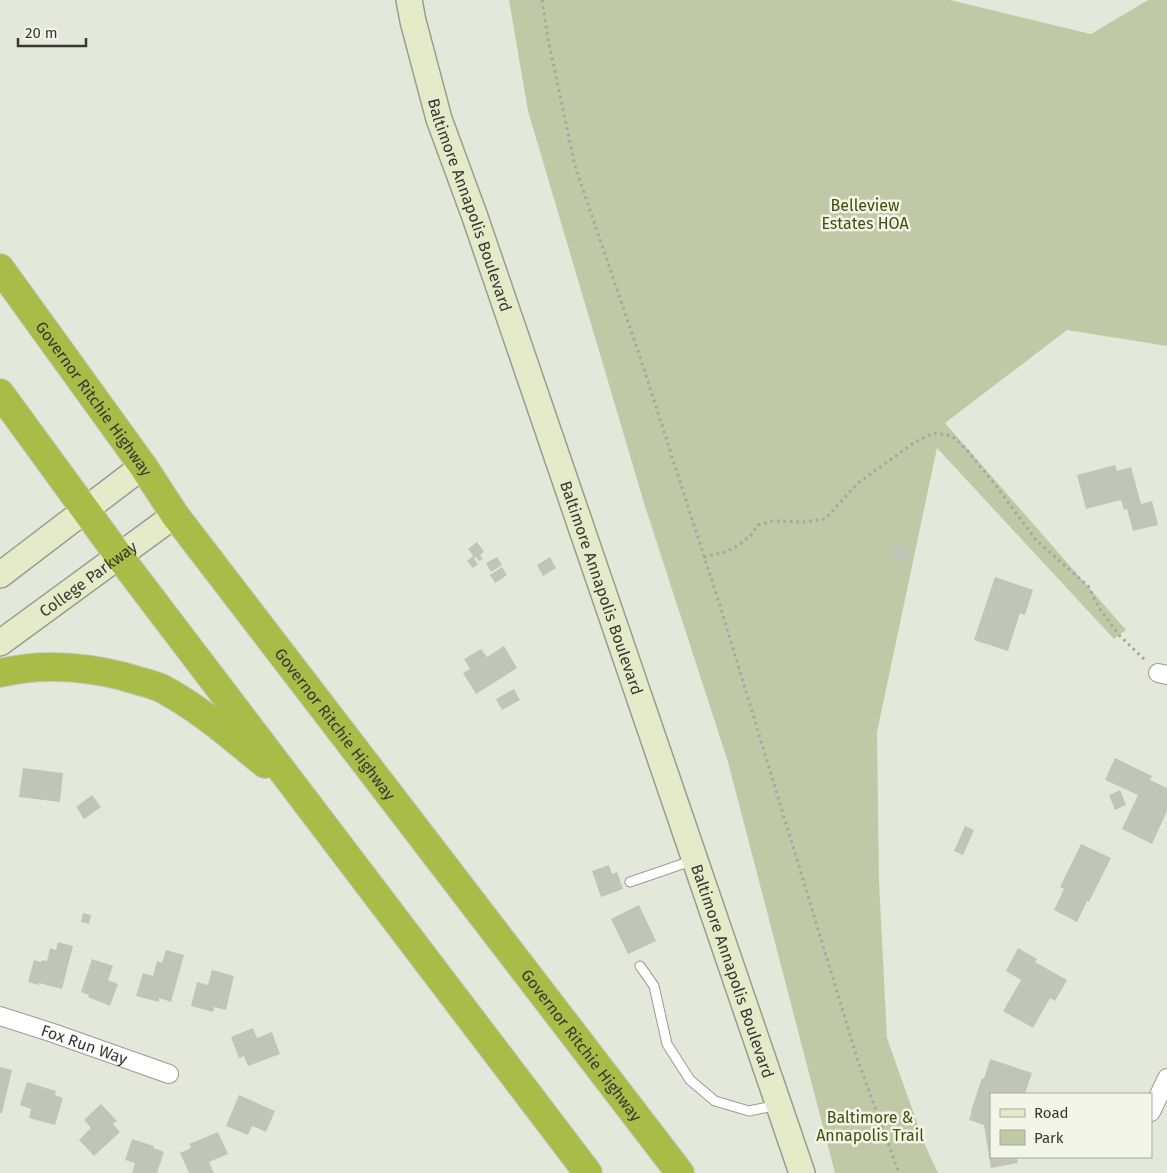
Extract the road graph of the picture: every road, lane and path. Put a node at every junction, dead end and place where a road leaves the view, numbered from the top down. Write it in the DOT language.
graph roads {
  1 [pos="409,0"];
  2 [pos="542,0"];
  3 [pos="0,268"];
  4 [pos="0,393"];
  5 [pos="143,466"];
  6 [pos="85,511"];
  7 [pos="175,515"];
  8 [pos="119,556"];
  9 [pos="704,557"];
  10 [pos="0,575"];
  11 [pos="0,643"];
  12 [pos="0,673"];
  13 [pos="1163,674"];
  14 [pos="299,792"];
  15 [pos="694,860"];
  16 [pos="630,882"];
  17 [pos="640,966"];
  18 [pos="0,1016"];
  19 [pos="169,1074"];
  20 [pos="1167,1078"];
  21 [pos="778,1105"];
  22 [pos="1152,1110"];
  23 [pos="588,1173"];
  24 [pos="680,1173"];
  25 [pos="802,1173"];
  26 [pos="899,1173"];
  1 -- 15 [label="street, Baltimore Annapolis Boulevard"];
  2 -- 9 [label="path"];
  3 -- 5 [label="highway, Governor Ritchie Highway"];
  4 -- 6 [label="highway"];
  5 -- 6 [label="street"];
  5 -- 7 [label="highway, Governor Ritchie Highway"];
  6 -- 8 [label="highway"];
  6 -- 10 [label="street"];
  7 -- 8 [label="street, College Parkway"];
  7 -- 24 [label="highway, Governor Ritchie Highway"];
  8 -- 11 [label="street, College Parkway"];
  8 -- 14 [label="highway"];
  9 -- 13 [label="path"];
  9 -- 26 [label="path"];
  12 -- 14 [label="highway"];
  14 -- 23 [label="highway"];
  15 -- 16 [label="lane"];
  15 -- 21 [label="street, Baltimore Annapolis Boulevard"];
  17 -- 21 [label="lane"];
  18 -- 19 [label="street, Fox Run Way"];
  20 -- 22 [label="street"];
  21 -- 25 [label="street, Baltimore Annapolis Boulevard"];
}
